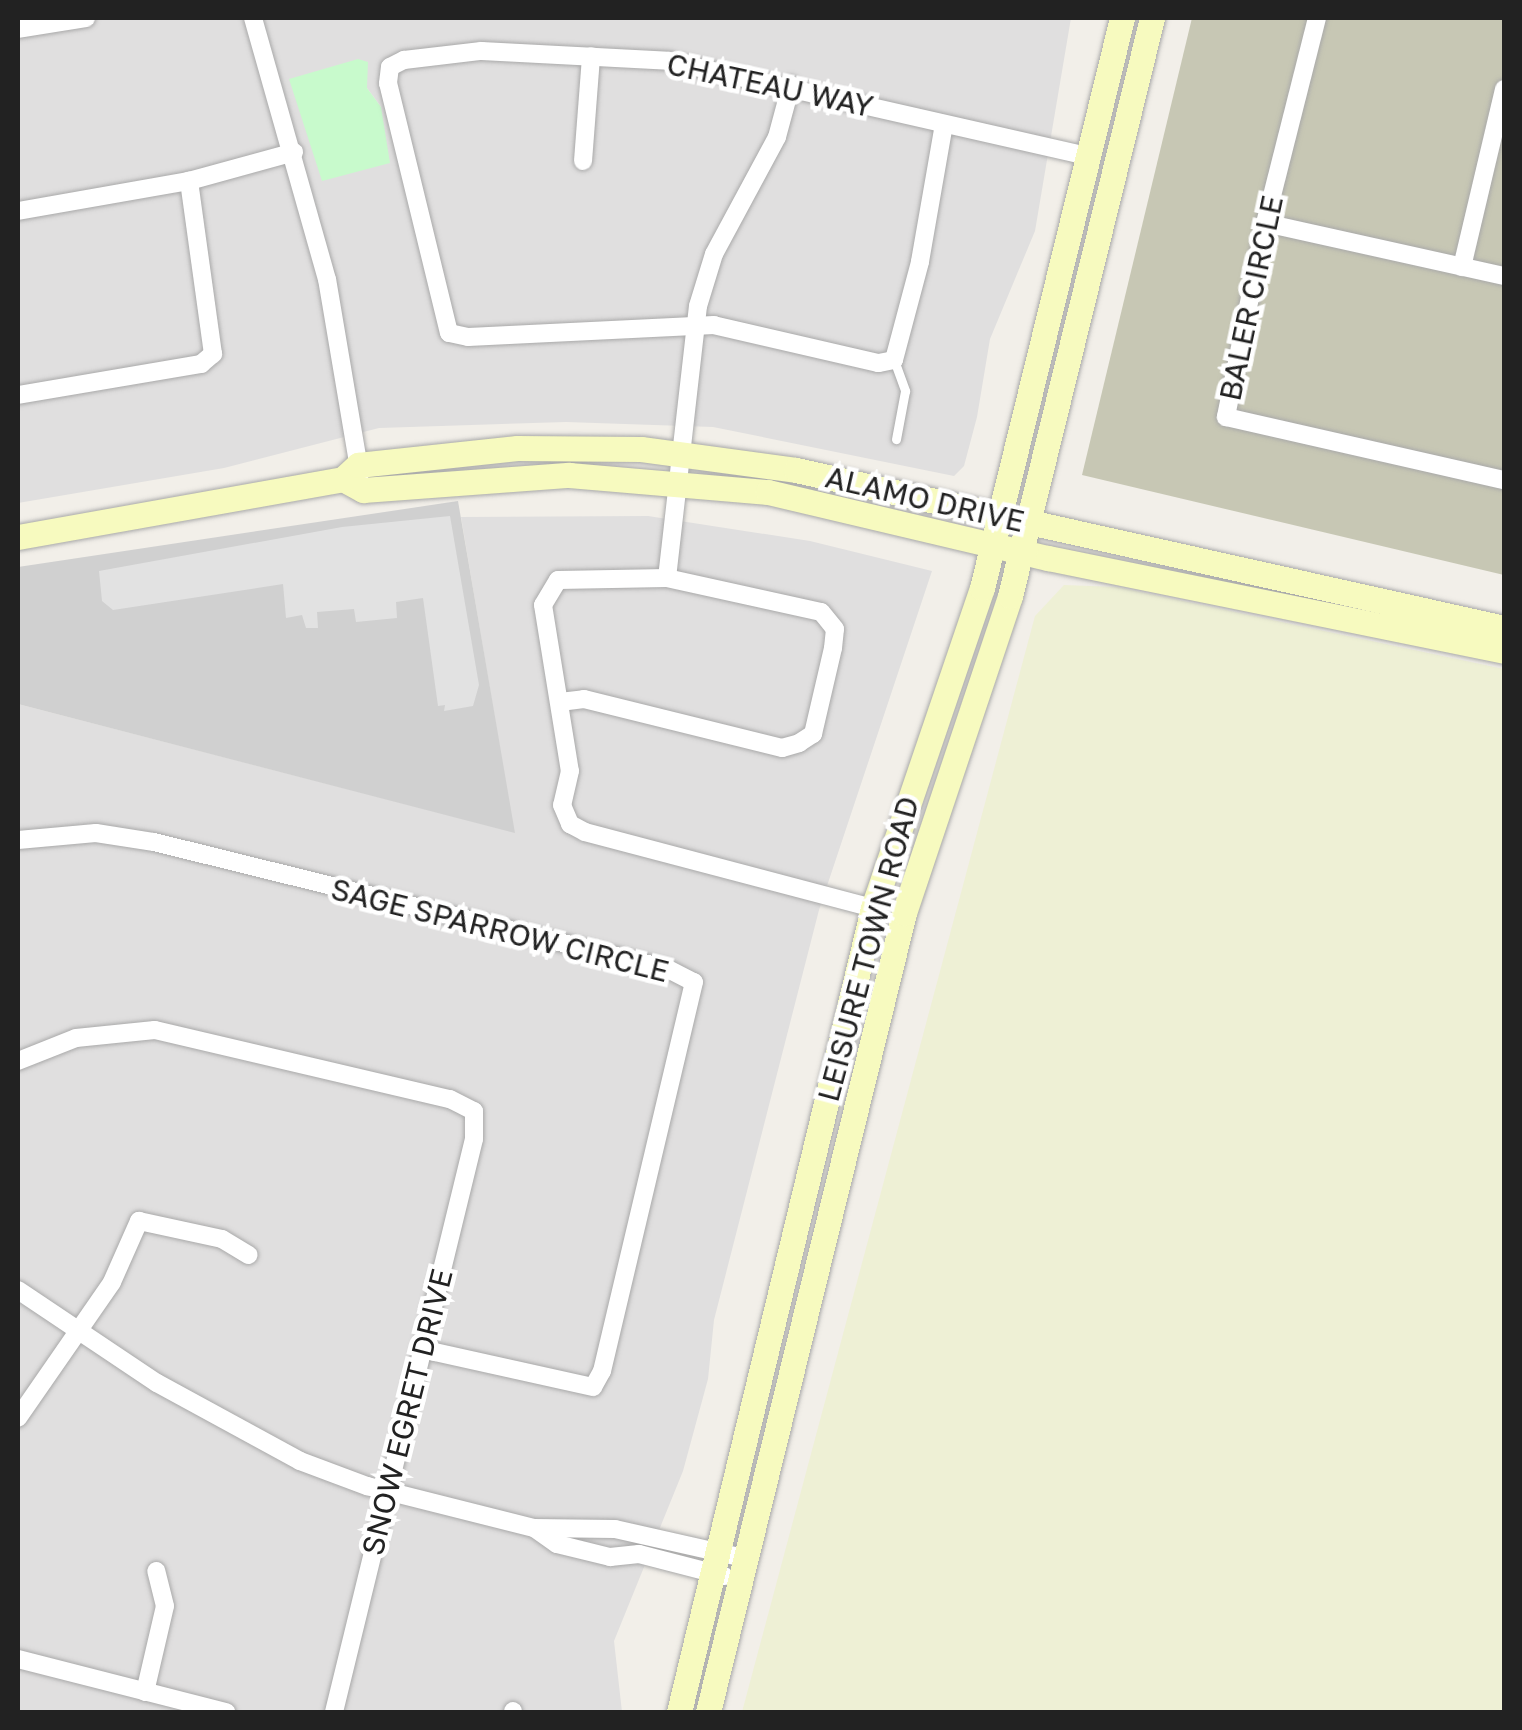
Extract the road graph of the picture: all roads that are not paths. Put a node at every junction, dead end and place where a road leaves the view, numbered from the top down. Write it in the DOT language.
graph roads {
  1 [pos="86,18"];
  2 [pos="253,18"];
  3 [pos="1122,18"];
  4 [pos="1152,18"];
  5 [pos="1317,18"];
  6 [pos="18,29"];
  7 [pos="590,56"];
  8 [pos="791,85"];
  9 [pos="1504,89"];
  10 [pos="944,124"];
  11 [pos="294,152"];
  12 [pos="1088,156"];
  13 [pos="583,161"];
  14 [pos="188,181"];
  15 [pos="18,211"];
  16 [pos="1265,223"];
  17 [pos="1462,266"];
  18 [pos="1504,276"];
  19 [pos="694,324"];
  20 [pos="894,360"];
  21 [pos="18,395"];
  22 [pos="896,439"];
  23 [pos="680,452"];
  24 [pos="354,478"];
  25 [pos="1504,480"];
  26 [pos="676,481"];
  27 [pos="998,516"];
  28 [pos="1027,523"];
  29 [pos="18,538"];
  30 [pos="991,544"];
  31 [pos="1020,551"];
  32 [pos="667,578"];
  33 [pos="1504,628"];
  34 [pos="1504,651"];
  35 [pos="560,702"];
  36 [pos="18,840"];
  37 [pos="873,908"];
  38 [pos="18,1062"];
  39 [pos="249,1255"];
  40 [pos="18,1290"];
  41 [pos="78,1330"];
  42 [pos="422,1349"];
  43 [pos="18,1418"];
  44 [pos="387,1491"];
  45 [pos="534,1528"];
  46 [pos="716,1562"];
  47 [pos="742,1569"];
  48 [pos="156,1571"];
  49 [pos="18,1659"];
  50 [pos="144,1692"];
  51 [pos="226,1712"];
  52 [pos="334,1712"];
  53 [pos="678,1712"];
  54 [pos="708,1712"];
  1 -- 6 [label="street"];
  2 -- 11 [label="street"];
  3 -- 12 [label="main road, LEISURE TOWN ROAD"];
  4 -- 28 [label="main road, LEISURE TOWN ROAD"];
  5 -- 16 [label="street, BALER CIRCLE"];
  7 -- 8 [label="street, CHATEAU WAY"];
  7 -- 13 [label="street"];
  7 -- 19 [label="street, CHATEAU WAY"];
  8 -- 10 [label="street, CHATEAU WAY"];
  8 -- 19 [label="street"];
  9 -- 17 [label="street"];
  10 -- 12 [label="street, CHATEAU WAY"];
  10 -- 20 [label="street"];
  11 -- 14 [label="street"];
  11 -- 24 [label="street"];
  12 -- 27 [label="main road, LEISURE TOWN ROAD"];
  14 -- 15 [label="street"];
  14 -- 21 [label="street"];
  16 -- 17 [label="street"];
  16 -- 25 [label="street, BALER CIRCLE"];
  17 -- 18 [label="street"];
  19 -- 20 [label="street"];
  19 -- 23 [label="street"];
  20 -- 22 [label="lane"];
  23 -- 24 [label="main road, ALAMO DRIVE"];
  23 -- 26 [label="street"];
  23 -- 27 [label="main road, ALAMO DRIVE"];
  24 -- 26 [label="main road, ALAMO DRIVE"];
  24 -- 29 [label="main road, ALAMO DRIVE"];
  26 -- 30 [label="main road, ALAMO DRIVE"];
  26 -- 32 [label="street"];
  27 -- 28 [label="main road, ALAMO DRIVE"];
  27 -- 30 [label="main road, LEISURE TOWN ROAD"];
  28 -- 31 [label="main road, LEISURE TOWN ROAD"];
  28 -- 33 [label="main road, ALAMO DRIVE"];
  30 -- 31 [label="main road, ALAMO DRIVE"];
  30 -- 37 [label="main road, LEISURE TOWN ROAD"];
  31 -- 34 [label="main road, ALAMO DRIVE"];
  31 -- 47 [label="main road, LEISURE TOWN ROAD"];
  32 -- 35 [label="street"];
  32 -- 35 [label="street"];
  35 -- 37 [label="street"];
  36 -- 42 [label="street, SAGE SPARROW CIRCLE"];
  37 -- 46 [label="main road, LEISURE TOWN ROAD"];
  38 -- 42 [label="street, SNOW EGRET DRIVE"];
  39 -- 41 [label="street"];
  40 -- 41 [label="street"];
  41 -- 43 [label="street"];
  41 -- 44 [label="street"];
  42 -- 44 [label="street, SNOW EGRET DRIVE"];
  44 -- 45 [label="street"];
  44 -- 52 [label="street, SNOW EGRET DRIVE"];
  45 -- 46 [label="street"];
  45 -- 46 [label="street"];
  46 -- 47 [label="street"];
  46 -- 53 [label="main road, LEISURE TOWN ROAD"];
  47 -- 54 [label="main road, LEISURE TOWN ROAD"];
  48 -- 50 [label="street"];
  49 -- 50 [label="street"];
  50 -- 51 [label="street"];
}
